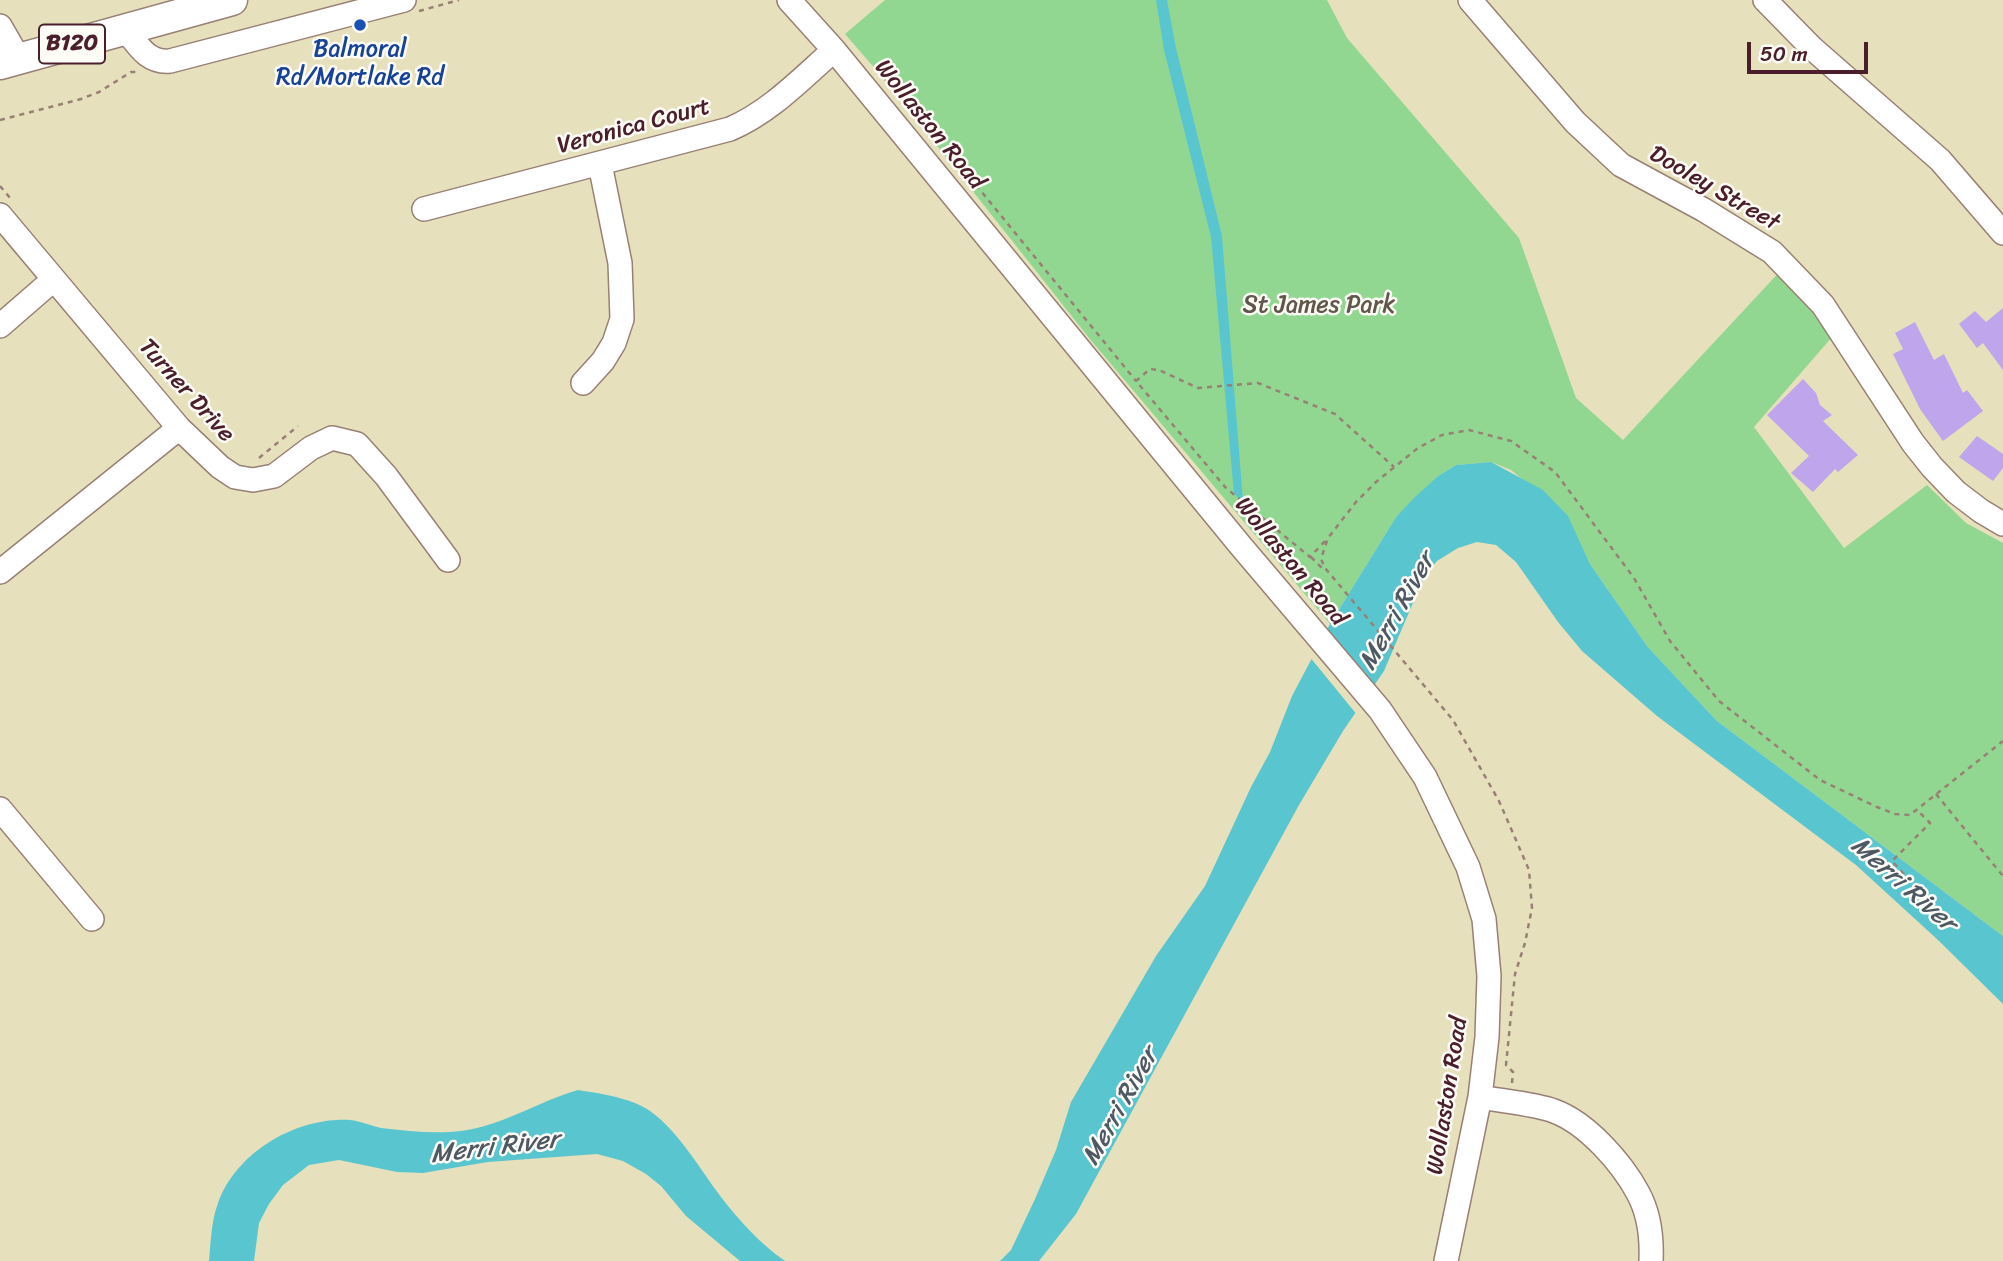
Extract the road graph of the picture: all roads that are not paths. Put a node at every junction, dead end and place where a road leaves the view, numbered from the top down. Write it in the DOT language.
graph roads {
  1 [pos="232,0"];
  2 [pos="404,0"];
  3 [pos="789,0"];
  4 [pos="1470,0"];
  5 [pos="1765,0"];
  6 [pos="0,26"];
  7 [pos="125,29"];
  8 [pos="834,50"];
  9 [pos="9,61"];
  10 [pos="600,164"];
  11 [pos="424,209"];
  12 [pos="8,210"];
  13 [pos="2003,233"];
  14 [pos="53,280"];
  15 [pos="0,326"];
  16 [pos="583,383"];
  17 [pos="179,428"];
  18 [pos="2003,524"];
  19 [pos="449,560"];
  20 [pos="0,572"];
  21 [pos="0,809"];
  22 [pos="92,919"];
  23 [pos="1480,1097"];
  24 [pos="1446,1261"];
  25 [pos="1651,1261"];
  1 -- 7 [label="main road, B120"];
  2 -- 7 [label="street"];
  3 -- 8 [label="street, Wollaston Road"];
  4 -- 18 [label="street, Dooley Street"];
  5 -- 13 [label="street"];
  6 -- 9 [label="street"];
  7 -- 9 [label="main road, B120"];
  8 -- 10 [label="street, Veronica Court"];
  8 -- 23 [label="street, Wollaston Road"];
  10 -- 11 [label="street, Veronica Court"];
  10 -- 16 [label="street"];
  12 -- 14 [label="street, Turner Drive"];
  14 -- 15 [label="street"];
  14 -- 17 [label="street, Turner Drive"];
  17 -- 19 [label="street, Turner Drive"];
  17 -- 20 [label="street"];
  21 -- 22 [label="street"];
  23 -- 24 [label="street, Wollaston Road"];
  23 -- 25 [label="street"];
}
